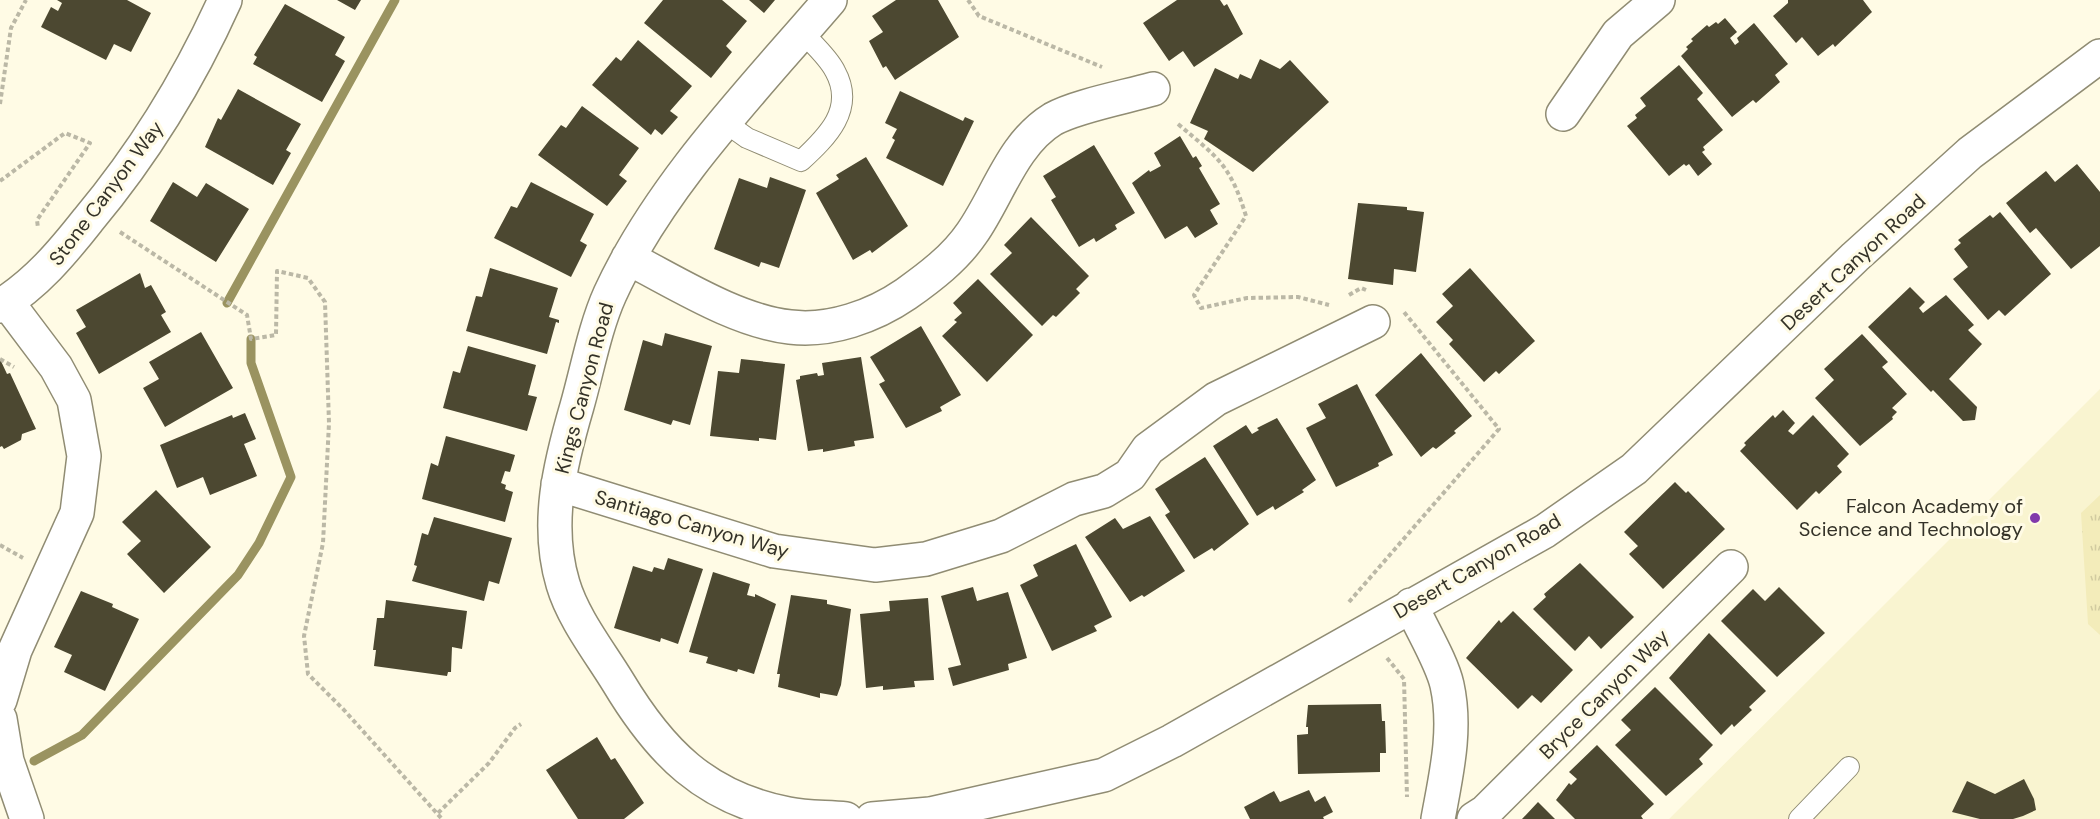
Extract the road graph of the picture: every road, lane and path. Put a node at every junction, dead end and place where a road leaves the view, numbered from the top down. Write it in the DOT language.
graph roads {
  1 [pos="26,0"];
  2 [pos="225,0"];
  3 [pos="830,0"];
  4 [pos="968,0"];
  5 [pos="1658,0"];
  6 [pos="802,32"];
  7 [pos="2100,56"];
  8 [pos="1106,69"];
  9 [pos="1153,89"];
  10 [pos="0,104"];
  11 [pos="1563,114"];
  12 [pos="726,123"];
  13 [pos="1178,124"];
  14 [pos="0,181"];
  15 [pos="111,226"];
  16 [pos="38,230"];
  17 [pos="628,258"];
  18 [pos="1343,298"];
  19 [pos="1335,303"];
  20 [pos="4,304"];
  21 [pos="1381,308"];
  22 [pos="0,359"];
  23 [pos="17,369"];
  24 [pos="558,484"];
  25 [pos="0,545"];
  26 [pos="30,550"];
  27 [pos="1731,567"];
  28 [pos="1411,605"];
  29 [pos="1344,608"];
  30 [pos="1369,628"];
  31 [pos="0,700"];
  32 [pos="0,719"];
  33 [pos="521,724"];
  34 [pos="1849,767"];
  35 [pos="1407,807"];
  36 [pos="438,813"];
  37 [pos="789,817"];
  38 [pos="27,819"];
  39 [pos="442,819"];
  40 [pos="846,819"];
  41 [pos="872,819"];
  42 [pos="1438,819"];
  43 [pos="1474,819"];
  44 [pos="1799,819"];
  1 -- 10 [label="path"];
  2 -- 20 [label="street, Stone Canyon Way"];
  3 -- 6 [label="street, Kings Canyon Road"];
  4 -- 8 [label="path"];
  5 -- 11 [label="street"];
  6 -- 12 [label="street, Kings Canyon Road"];
  6 -- 12 [label="lane"];
  7 -- 28 [label="street, Desert Canyon Road"];
  9 -- 17 [label="street"];
  12 -- 17 [label="street, Kings Canyon Road"];
  13 -- 19 [label="path"];
  14 -- 16 [label="path"];
  15 -- 36 [label="path"];
  17 -- 24 [label="street, Kings Canyon Road"];
  18 -- 21 [label="path"];
  20 -- 31 [label="street"];
  21 -- 24 [label="street, Santiago Canyon Way"];
  21 -- 29 [label="path"];
  22 -- 23 [label="path"];
  24 -- 37 [label="street, Kings Canyon Road"];
  25 -- 26 [label="path"];
  27 -- 43 [label="street, Bryce Canyon Way"];
  28 -- 30 [label="street, Desert Canyon Road"];
  28 -- 42 [label="street"];
  30 -- 35 [label="path"];
  30 -- 41 [label="street, Desert Canyon Road"];
  32 -- 38 [label="street"];
  33 -- 36 [label="path"];
  34 -- 44 [label="lane"];
  36 -- 39 [label="path"];
  37 -- 40 [label="street"];
}
